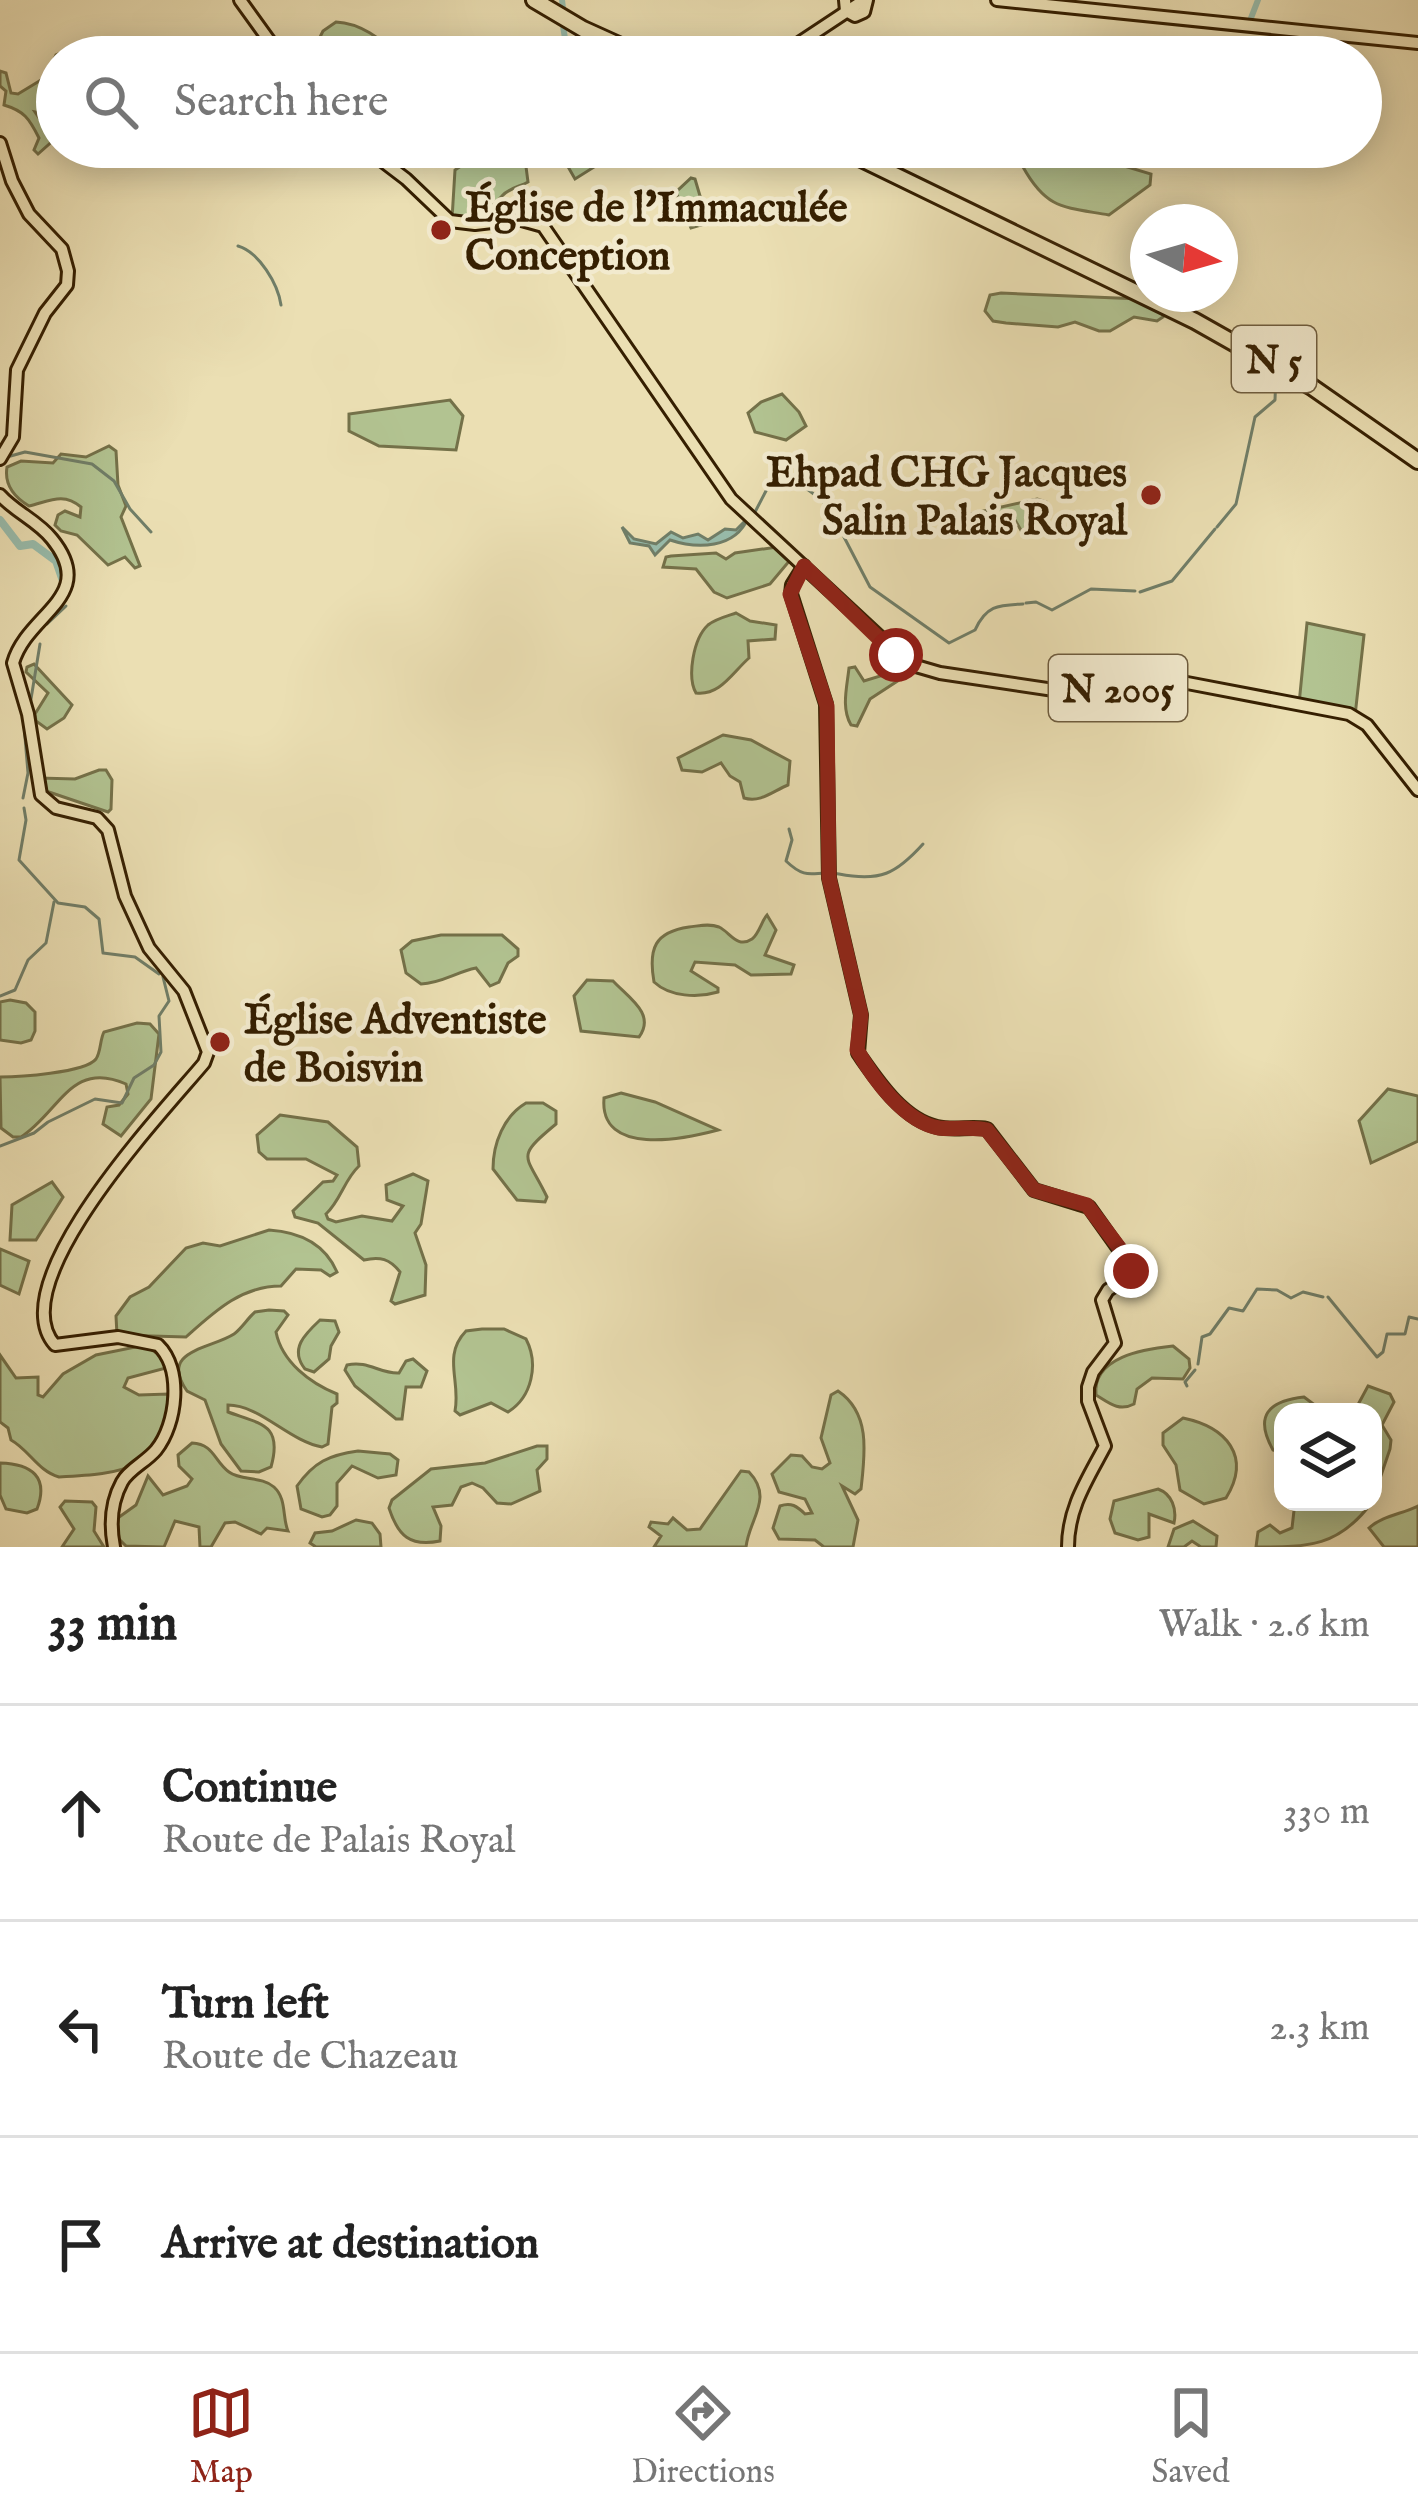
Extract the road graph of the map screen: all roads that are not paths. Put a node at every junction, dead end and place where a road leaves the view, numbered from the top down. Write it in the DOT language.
graph roads {
  1 [pos="240,0"];
  2 [pos="530,0"];
  3 [pos="866,0"];
  4 [pos="998,0"];
  5 [pos="845,6"];
  6 [pos="266,36"];
  7 [pos="597,36"];
  8 [pos="806,36"];
  9 [pos="1367,36"];
  10 [pos="1382,38"];
  11 [pos="1418,43"];
  12 [pos="0,143"];
  13 [pos="389,168"];
  14 [pos="880,168"];
  15 [pos="895,168"];
  16 [pos="1130,283"];
  17 [pos="1185,312"];
  18 [pos="0,457"];
  19 [pos="1418,458"];
  20 [pos="0,495"];
  21 [pos="804,566"];
  22 [pos="1418,790"];
  23 [pos="114,1547"];
  24 [pos="1067,1547"];
  1 -- 6 [label="main road"];
  2 -- 7 [label="highway"];
  3 -- 5 [label="main road"];
  4 -- 9 [label="main road"];
  5 -- 8 [label="main road"];
  10 -- 11 [label="main road"];
  12 -- 18 [label="main road"];
  13 -- 21 [label="main road, N 2005"];
  14 -- 19 [label="highway, N 5"];
  15 -- 16 [label="highway, N 5"];
  17 -- 19 [label="highway, N 5"];
  20 -- 23 [label="main road"];
  21 -- 22 [label="main road, N 2005"];
  21 -- 24 [label="main road"];
}
